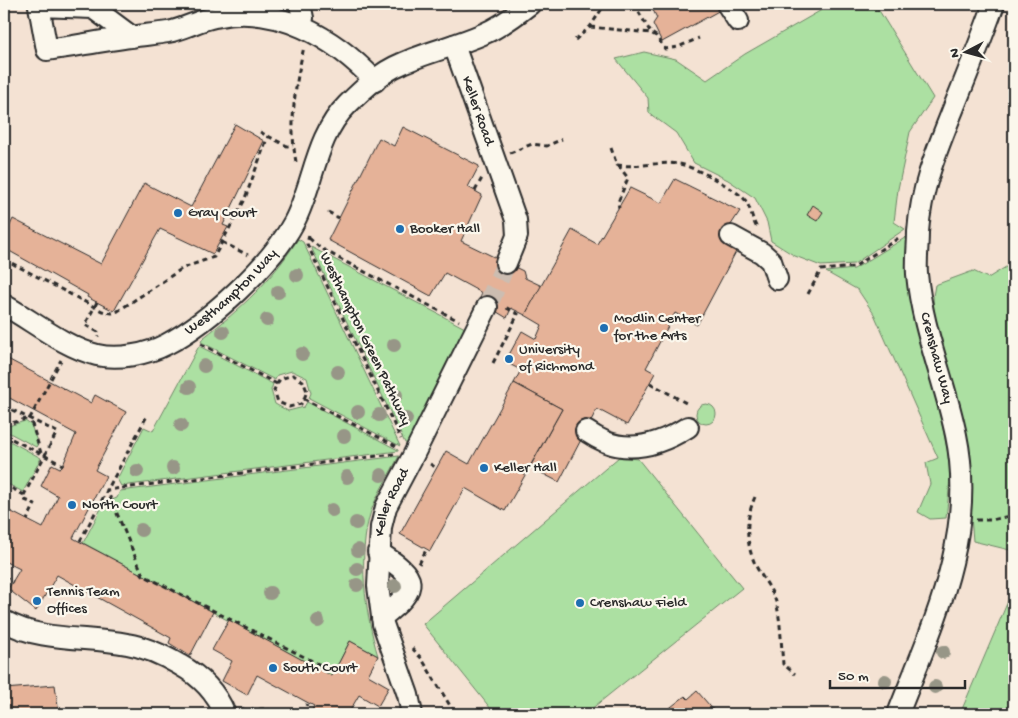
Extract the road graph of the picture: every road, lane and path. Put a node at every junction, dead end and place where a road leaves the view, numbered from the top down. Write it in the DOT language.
graph roads {
  1 [pos="530,4"];
  2 [pos="605,4"];
  3 [pos="634,4"];
  4 [pos="728,4"];
  5 [pos="994,4"];
  6 [pos="738,21"];
  7 [pos="590,26"];
  8 [pos="651,33"];
  9 [pos="132,37"];
  10 [pos="699,38"];
  11 [pos="575,40"];
  12 [pos="305,41"];
  13 [pos="454,45"];
  14 [pos="375,81"];
  15 [pos="260,132"];
  16 [pos="268,136"];
  17 [pos="562,139"];
  18 [pos="294,145"];
  19 [pos="611,148"];
  20 [pos="505,156"];
  21 [pos="296,163"];
  22 [pos="618,165"];
  23 [pos="4,192"];
  24 [pos="4,206"];
  25 [pos="619,208"];
  26 [pos="328,212"];
  27 [pos="339,218"];
  28 [pos="757,229"];
  29 [pos="731,236"];
  30 [pos="897,238"];
  31 [pos="222,242"];
  32 [pos="251,256"];
  33 [pos="4,259"];
  34 [pos="506,263"];
  35 [pos="776,280"];
  36 [pos="808,294"];
  37 [pos="97,302"];
  38 [pos="4,305"];
  39 [pos="493,305"];
  40 [pos="94,307"];
  41 [pos="463,323"];
  42 [pos="95,330"];
  43 [pos="198,342"];
  44 [pos="65,353"];
  45 [pos="492,363"];
  46 [pos="650,383"];
  47 [pos="277,384"];
  48 [pos="304,399"];
  49 [pos="686,403"];
  50 [pos="4,406"];
  51 [pos="148,414"];
  52 [pos="30,418"];
  53 [pos="4,425"];
  54 [pos="688,427"];
  55 [pos="586,431"];
  56 [pos="4,435"];
  57 [pos="403,443"];
  58 [pos="404,450"];
  59 [pos="41,453"];
  60 [pos="398,453"];
  61 [pos="46,455"];
  62 [pos="427,463"];
  63 [pos="63,464"];
  64 [pos="437,468"];
  65 [pos="4,484"];
  66 [pos="107,490"];
  67 [pos="24,495"];
  68 [pos="755,496"];
  69 [pos="1014,515"];
  70 [pos="27,520"];
  71 [pos="961,520"];
  72 [pos="80,541"];
  73 [pos="426,550"];
  74 [pos="378,552"];
  75 [pos="422,559"];
  76 [pos="4,577"];
  77 [pos="12,582"];
  78 [pos="382,617"];
  79 [pos="4,621"];
  80 [pos="407,641"];
  81 [pos="328,669"];
  82 [pos="795,674"];
  83 [pos="307,704"];
  84 [pos="229,711"];
  85 [pos="278,714"];
  86 [pos="302,714"];
  87 [pos="412,714"];
  88 [pos="455,714"];
  89 [pos="898,714"];
  1 -- 13 [label="street, Westhampton Way"];
  2 -- 7 [label="path"];
  3 -- 8 [label="path"];
  4 -- 6 [label="street"];
  5 -- 71 [label="street, Crenshaw Way"];
  7 -- 8 [label="path"];
  7 -- 11 [label="path"];
  8 -- 10 [label="path"];
  9 -- 14 [label="street"];
  12 -- 18 [label="path"];
  13 -- 14 [label="street, Westhampton Way"];
  13 -- 34 [label="street, Keller Road"];
  14 -- 38 [label="street, Westhampton Way"];
  15 -- 16 [label="path"];
  16 -- 18 [label="path"];
  16 -- 31 [label="path"];
  17 -- 20 [label="path"];
  18 -- 21 [label="path"];
  19 -- 22 [label="path"];
  22 -- 25 [label="path"];
  22 -- 28 [label="path"];
  23 -- 24 [label="path"];
  26 -- 27 [label="path"];
  29 -- 35 [label="street"];
  30 -- 36 [label="path"];
  31 -- 32 [label="path"];
  31 -- 40 [label="path"];
  33 -- 40 [label="path"];
  37 -- 40 [label="path"];
  39 -- 45 [label="path"];
  39 -- 74 [label="street, Keller Road"];
  40 -- 42 [label="path"];
  41 -- 57 [label="path, Westhampton Green Pathway"];
  43 -- 47 [label="path"];
  44 -- 52 [label="path"];
  46 -- 49 [label="path"];
  47 -- 48 [label="path"];
  47 -- 48 [label="path"];
  48 -- 58 [label="path, Westhampton Green Pathway"];
  50 -- 52 [label="path"];
  51 -- 66 [label="path"];
  52 -- 53 [label="path"];
  52 -- 59 [label="path"];
  52 -- 61 [label="path"];
  54 -- 55 [label="street"];
  56 -- 59 [label="path"];
  59 -- 61 [label="path"];
  60 -- 66 [label="path"];
  61 -- 63 [label="path"];
  61 -- 67 [label="path"];
  62 -- 64 [label="path"];
  65 -- 67 [label="path"];
  66 -- 72 [label="path"];
  66 -- 81 [label="path"];
  67 -- 70 [label="path"];
  68 -- 82 [label="path"];
  69 -- 71 [label="path"];
  71 -- 89 [label="street, Crenshaw Way"];
  73 -- 75 [label="path"];
  74 -- 78 [label="street, Keller Road"];
  74 -- 78 [label="street"];
  76 -- 77 [label="path"];
  78 -- 87 [label="street, Keller Road"];
  79 -- 84 [label="street"];
  80 -- 88 [label="path"];
  83 -- 86 [label="path"];
  84 -- 85 [label="path"];
}
